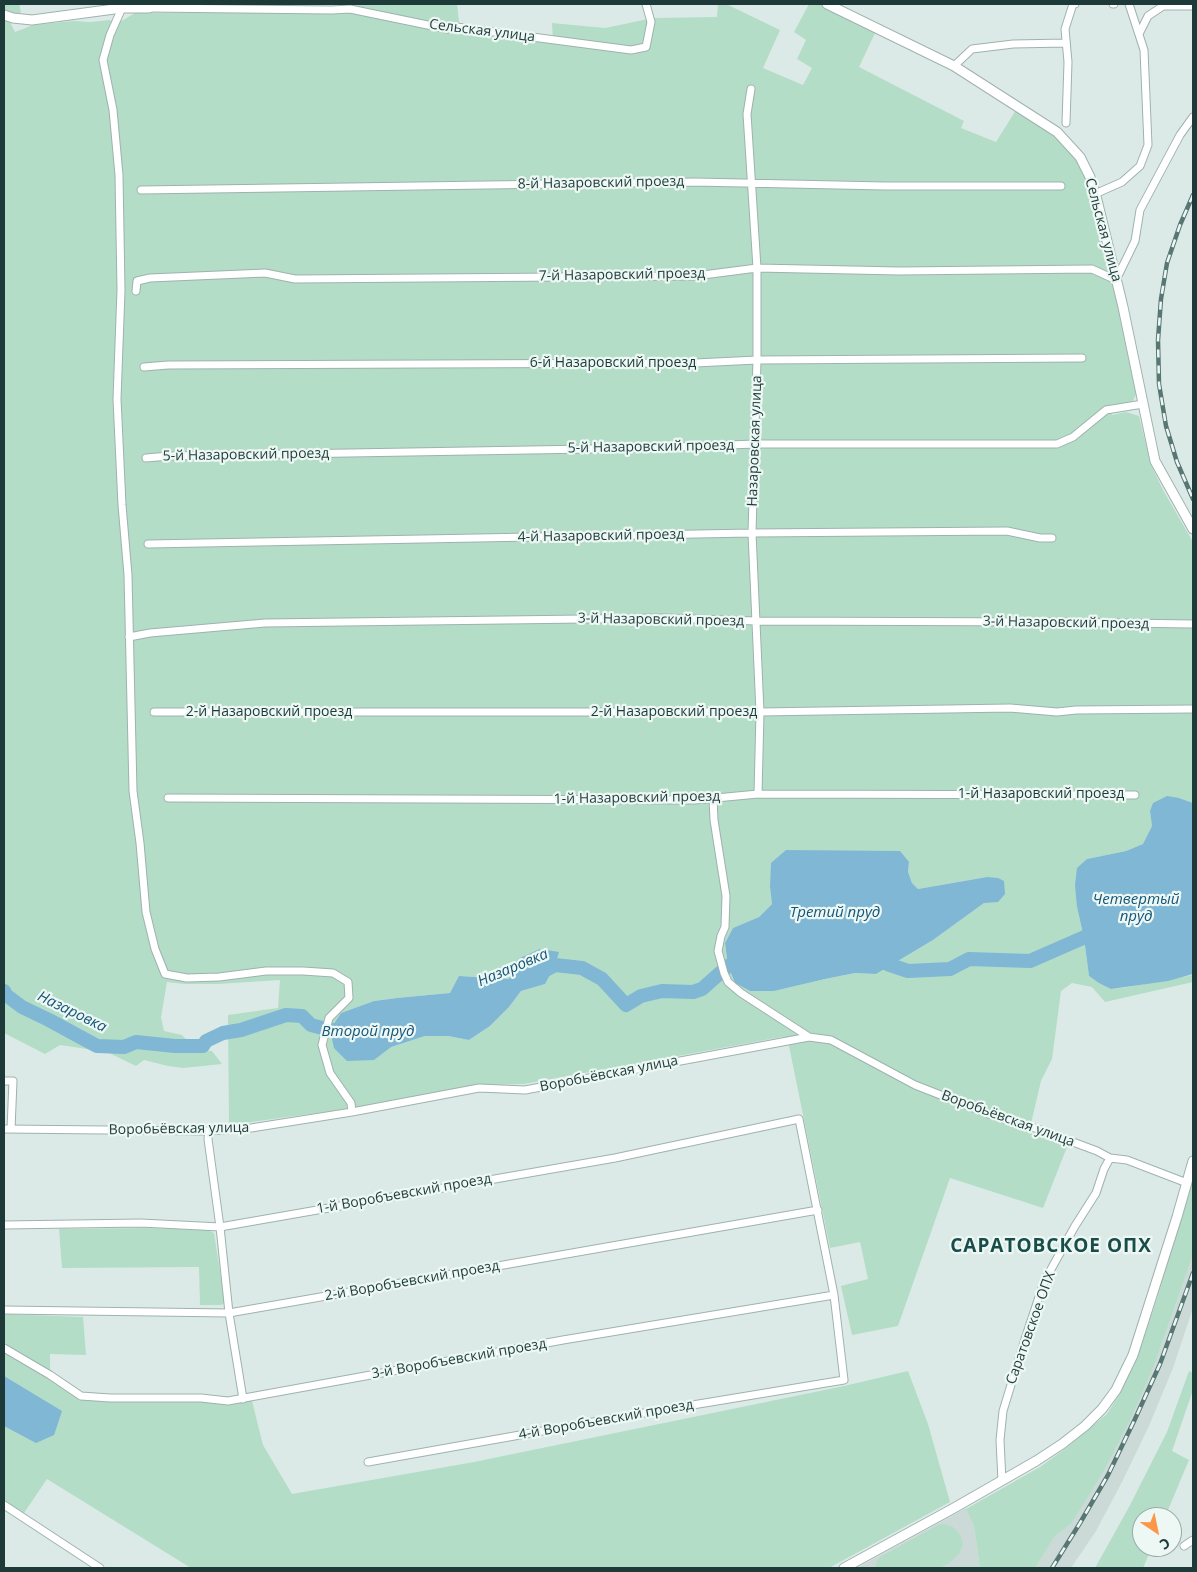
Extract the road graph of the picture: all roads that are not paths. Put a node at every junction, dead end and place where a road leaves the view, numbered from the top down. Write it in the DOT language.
graph roads {
  1 [pos="646,4"];
  2 [pos="827,4"];
  3 [pos="1075,4"];
  4 [pos="1129,4"];
  5 [pos="152,6"];
  6 [pos="1193,6"];
  7 [pos="122,8"];
  8 [pos="4,15"];
  9 [pos="1139,34"];
  10 [pos="1066,43"];
  11 [pos="954,66"];
  12 [pos="752,89"];
  13 [pos="1193,117"];
  14 [pos="1066,123"];
  15 [pos="752,182"];
  16 [pos="1061,186"];
  17 [pos="141,190"];
  18 [pos="1095,194"];
  19 [pos="757,268"];
  20 [pos="1116,280"];
  21 [pos="136,291"];
  22 [pos="1082,358"];
  23 [pos="757,360"];
  24 [pos="144,367"];
  25 [pos="1143,404"];
  26 [pos="754,444"];
  27 [pos="146,458"];
  28 [pos="1193,529"];
  29 [pos="752,533"];
  30 [pos="1052,538"];
  31 [pos="148,544"];
  32 [pos="757,621"];
  33 [pos="1193,624"];
  34 [pos="129,637"];
  35 [pos="1193,709"];
  36 [pos="154,712"];
  37 [pos="760,712"];
  38 [pos="758,794"];
  39 [pos="1136,795"];
  40 [pos="168,798"];
  41 [pos="713,798"];
  42 [pos="808,1037"];
  43 [pos="4,1081"];
  44 [pos="352,1112"];
  45 [pos="7,1129"];
  46 [pos="209,1131"];
  47 [pos="1110,1158"];
  48 [pos="1193,1161"];
  49 [pos="1187,1183"];
  50 [pos="818,1210"];
  51 [pos="4,1225"];
  52 [pos="220,1227"];
  53 [pos="834,1295"];
  54 [pos="4,1310"];
  55 [pos="229,1313"];
  56 [pos="4,1348"];
  57 [pos="243,1398"];
  58 [pos="368,1462"];
  59 [pos="1002,1481"];
  60 [pos="4,1505"];
  61 [pos="1193,1540"];
  62 [pos="1184,1546"];
  63 [pos="100,1568"];
  64 [pos="844,1568"];
  1 -- 5 [label="street, Сельская улица"];
  2 -- 11 [label="street, Сельская улица"];
  3 -- 10 [label="street"];
  4 -- 9 [label="street"];
  5 -- 7 [label="street, Сельская улица"];
  6 -- 9 [label="street"];
  7 -- 8 [label="street, Сельская улица"];
  7 -- 34 [label="street"];
  9 -- 18 [label="street"];
  10 -- 11 [label="street"];
  10 -- 14 [label="street"];
  11 -- 18 [label="street, Сельская улица"];
  12 -- 15 [label="street, Назаровская улица"];
  13 -- 20 [label="street"];
  15 -- 16 [label="street, 8-й Назаровский проезд"];
  15 -- 17 [label="street, 8-й Назаровский проезд"];
  15 -- 19 [label="street, Назаровская улица"];
  18 -- 20 [label="street, Сельская улица"];
  19 -- 20 [label="street, 7-й Назаровский проезд"];
  19 -- 21 [label="street, 7-й Назаровский проезд"];
  19 -- 23 [label="street, Назаровская улица"];
  20 -- 25 [label="street, Сельская улица"];
  22 -- 23 [label="street, 6-й Назаровский проезд"];
  23 -- 24 [label="street, 6-й Назаровский проезд"];
  23 -- 26 [label="street, Назаровская улица"];
  25 -- 26 [label="street, 5-й Назаровский проезд"];
  25 -- 28 [label="street, Сельская улица"];
  26 -- 27 [label="street, 5-й Назаровский проезд"];
  26 -- 29 [label="street, Назаровская улица"];
  29 -- 30 [label="street, 4-й Назаровский проезд"];
  29 -- 31 [label="street, 4-й Назаровский проезд"];
  29 -- 32 [label="street, Назаровская улица"];
  32 -- 33 [label="street, 3-й Назаровский проезд"];
  32 -- 34 [label="street, 3-й Назаровский проезд"];
  32 -- 37 [label="street, Назаровская улица"];
  34 -- 44 [label="street"];
  35 -- 37 [label="street, 2-й Назаровский проезд"];
  36 -- 37 [label="street, 2-й Назаровский проезд"];
  37 -- 38 [label="street, Назаровская улица"];
  38 -- 39 [label="street, 1-й Назаровский проезд"];
  38 -- 41 [label="street, 1-й Назаровский проезд"];
  40 -- 41 [label="street, 1-й Назаровский проезд"];
  41 -- 42 [label="street"];
  42 -- 44 [label="street, Воробьёвская улица"];
  42 -- 47 [label="street, Воробьёвская улица"];
  43 -- 45 [label="street"];
  44 -- 46 [label="street, Воробьёвская улица"];
  45 -- 46 [label="street, Воробьёвская улица"];
  46 -- 52 [label="street"];
  47 -- 49 [label="street, Воробьёвская улица"];
  47 -- 59 [label="street, Саратовское ОПХ"];
  48 -- 49 [label="street"];
  49 -- 59 [label="street"];
  50 -- 52 [label="street, 1-й Воробъевский проезд"];
  50 -- 53 [label="street"];
  50 -- 55 [label="street, 2-й Воробъевский проезд"];
  51 -- 52 [label="street, 1-й Воробъевский проезд"];
  52 -- 55 [label="street"];
  53 -- 57 [label="street, 3-й Воробъевский проезд"];
  53 -- 58 [label="street, 4-й Воробъевский проезд"];
  54 -- 55 [label="street, 2-й Воробъевский проезд"];
  55 -- 57 [label="street"];
  56 -- 57 [label="street, 3-й Воробъевский проезд"];
  59 -- 64 [label="street"];
  60 -- 63 [label="street"];
  61 -- 62 [label="street"];
}
